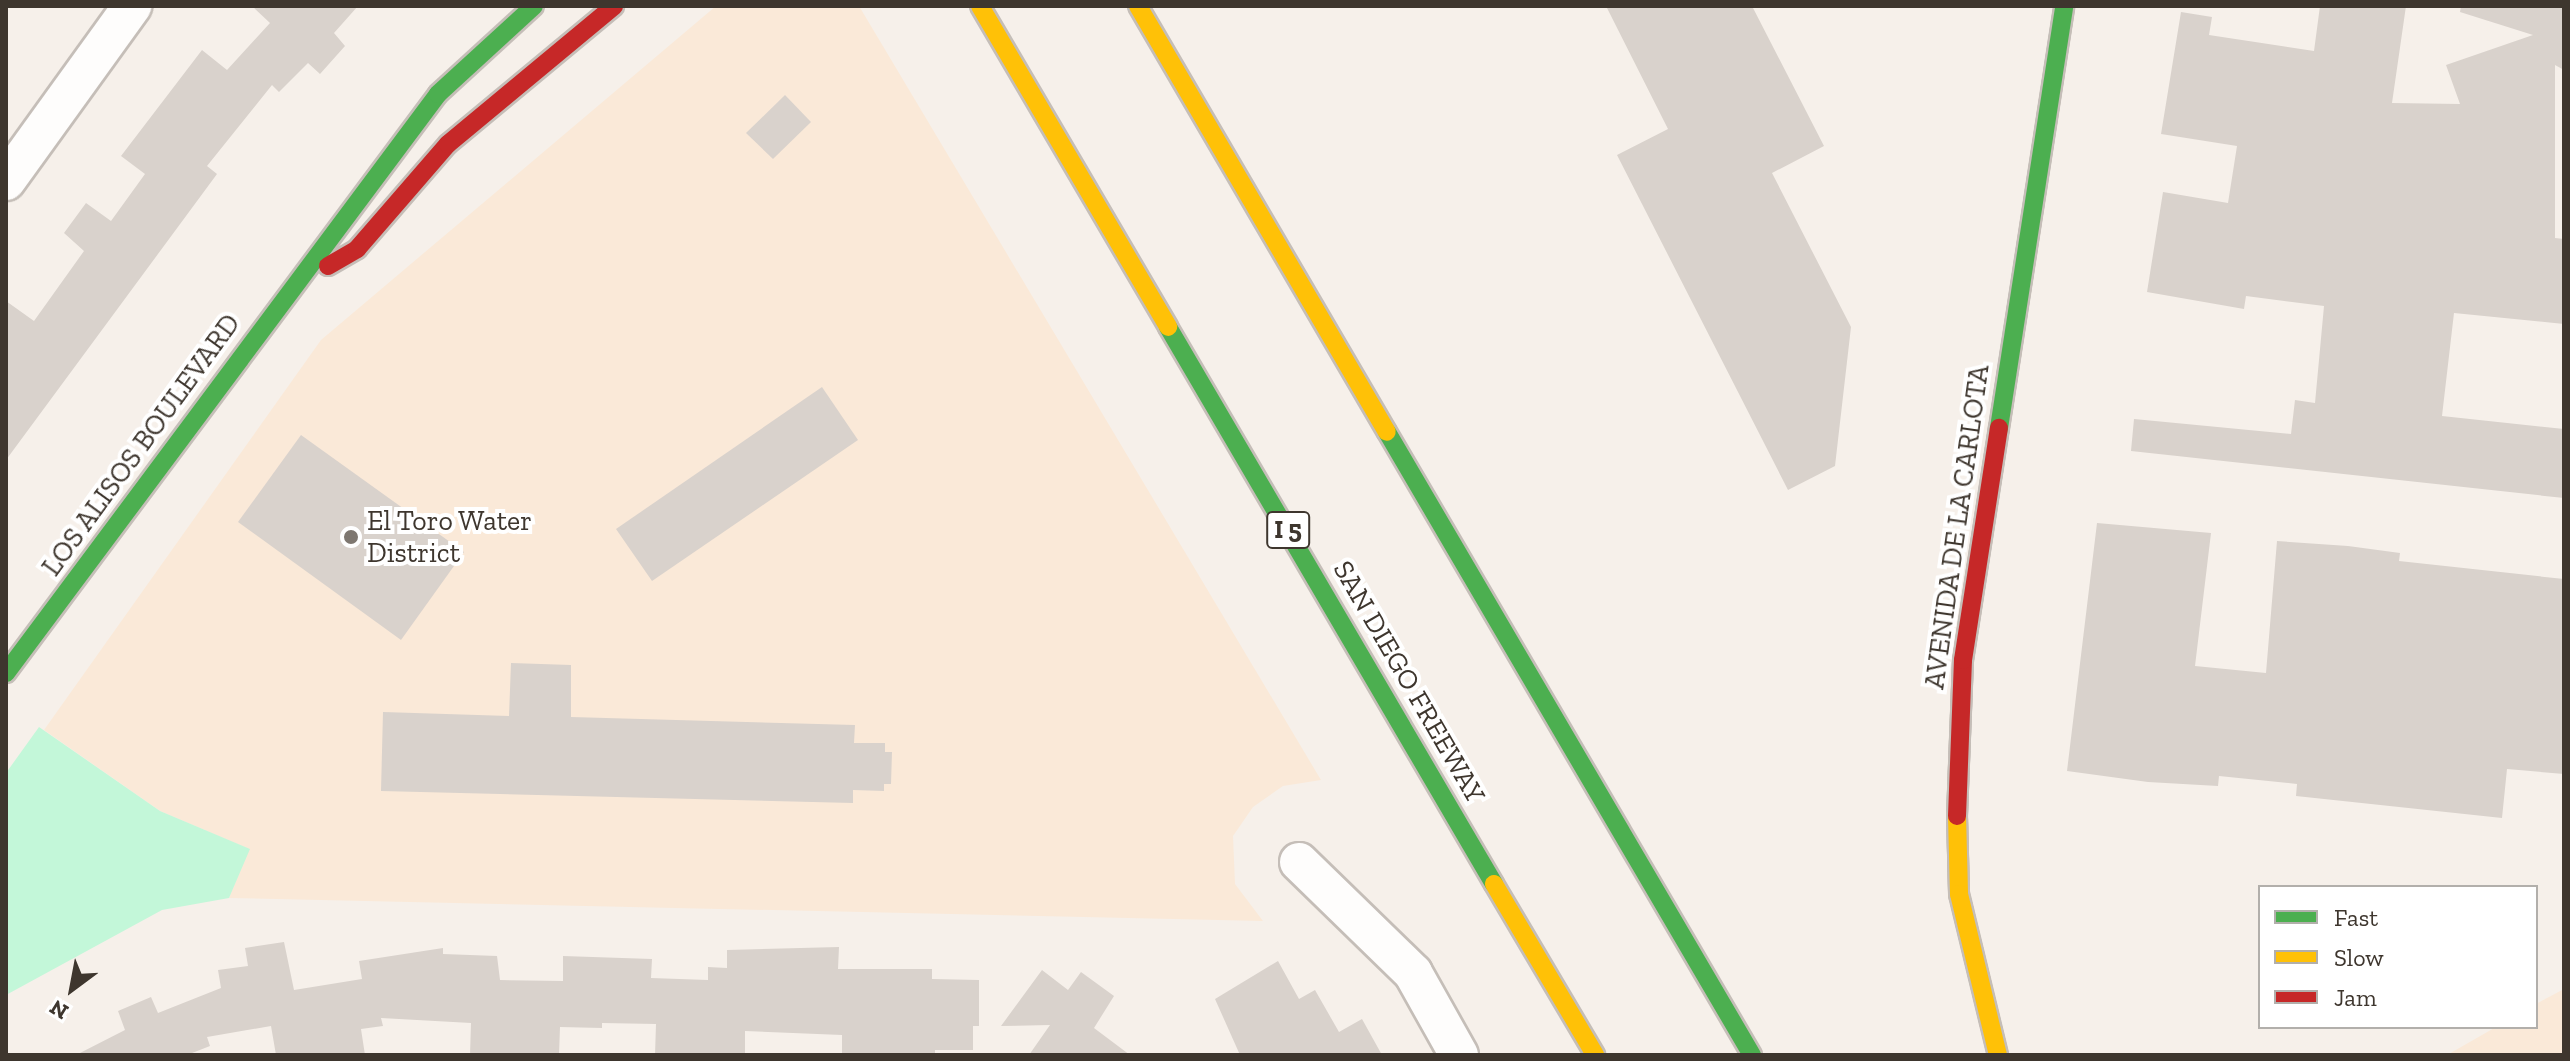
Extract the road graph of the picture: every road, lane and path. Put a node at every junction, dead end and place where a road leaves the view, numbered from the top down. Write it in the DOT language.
graph roads {
  1 [pos="132,6"];
  2 [pos="534,6"];
  3 [pos="614,6"];
  4 [pos="980,6"];
  5 [pos="1138,6"];
  6 [pos="2064,6"];
  7 [pos="6,181"];
  8 [pos="292,288"];
  9 [pos="6,673"];
  10 [pos="1299,862"];
  11 [pos="1459,1055"];
  12 [pos="1595,1055"];
  13 [pos="1752,1055"];
  14 [pos="1998,1055"];
  1 -- 7 [label="street"];
  2 -- 8 [label="main road, LOS ALISOS BOULEVARD"];
  3 -- 8 [label="main road, LOS ALISOS BOULEVARD"];
  4 -- 12 [label="main road, SAN DIEGO FREEWAY / I 5"];
  5 -- 13 [label="main road"];
  6 -- 14 [label="main road, AVENIDA DE LA CARLOTA"];
  8 -- 9 [label="main road, LOS ALISOS BOULEVARD"];
  10 -- 11 [label="street"];
}
